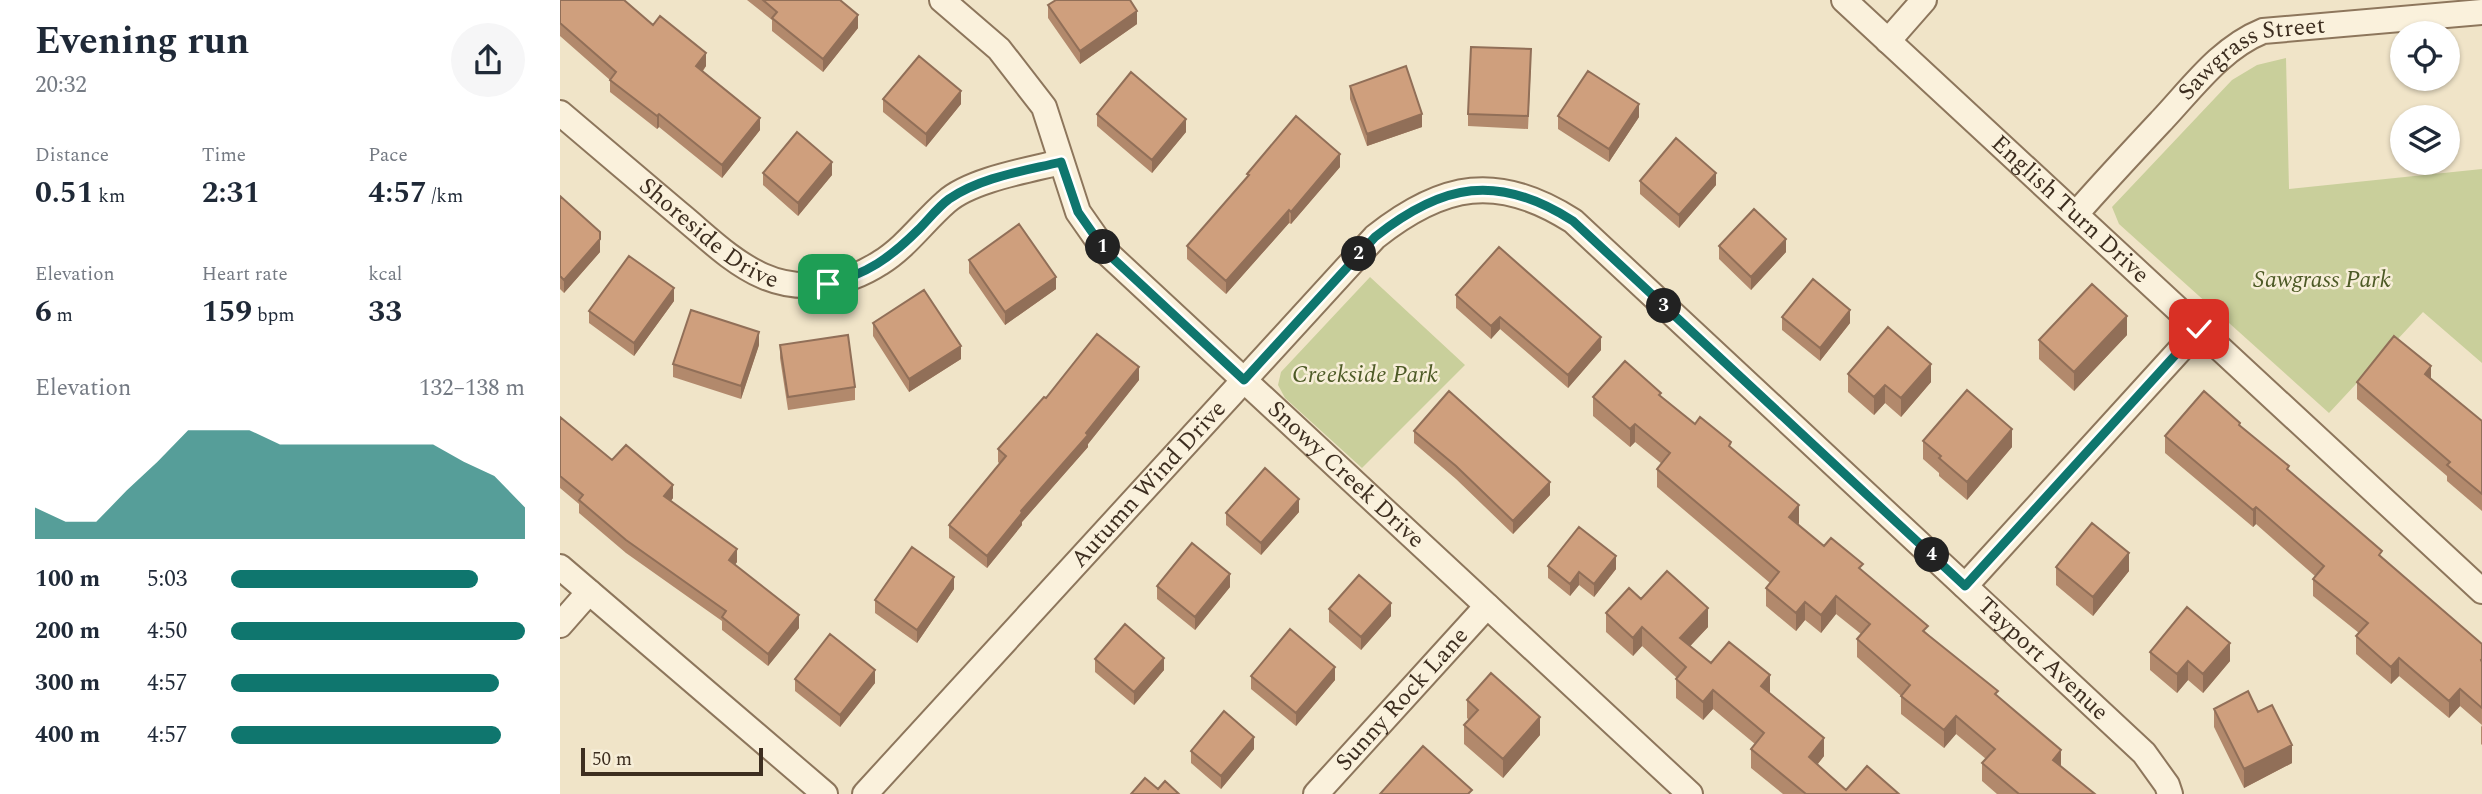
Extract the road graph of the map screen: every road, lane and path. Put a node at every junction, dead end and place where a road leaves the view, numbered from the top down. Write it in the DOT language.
graph roads {
  1 [pos="942,0"];
  2 [pos="1844,0"];
  3 [pos="1924,0"];
  4 [pos="2482,12"];
  5 [pos="1888,41"];
  6 [pos="560,113"];
  7 [pos="1061,162"];
  8 [pos="1447,195"];
  9 [pos="2076,214"];
  10 [pos="2199,329"];
  11 [pos="1244,380"];
  12 [pos="560,567"];
  13 [pos="1965,586"];
  14 [pos="2482,591"];
  15 [pos="589,592"];
  16 [pos="1487,606"];
  17 [pos="560,625"];
  18 [pos="825,794"];
  19 [pos="865,794"];
  20 [pos="1316,794"];
  21 [pos="1690,794"];
  22 [pos="2170,794"];
  1 -- 7 [label="street, Snowy Creek Drive"];
  2 -- 5 [label="street, English Turn Drive"];
  3 -- 5 [label="street"];
  4 -- 9 [label="street, Sawgrass Street"];
  5 -- 9 [label="street, English Turn Drive"];
  6 -- 7 [label="street, Shoreside Drive"];
  7 -- 11 [label="street, Snowy Creek Drive"];
  8 -- 11 [label="street, Autumn Wind Drive"];
  8 -- 13 [label="street, Tayport Avenue"];
  9 -- 10 [label="street, English Turn Drive"];
  10 -- 13 [label="street"];
  10 -- 14 [label="street, English Turn Drive"];
  11 -- 16 [label="street, Snowy Creek Drive"];
  11 -- 19 [label="street, Autumn Wind Drive"];
  12 -- 15 [label="street"];
  13 -- 22 [label="street, Tayport Avenue"];
  15 -- 17 [label="street"];
  15 -- 18 [label="street"];
  16 -- 20 [label="street, Sunny Rock Lane"];
  16 -- 21 [label="street, Snowy Creek Drive"];
}
